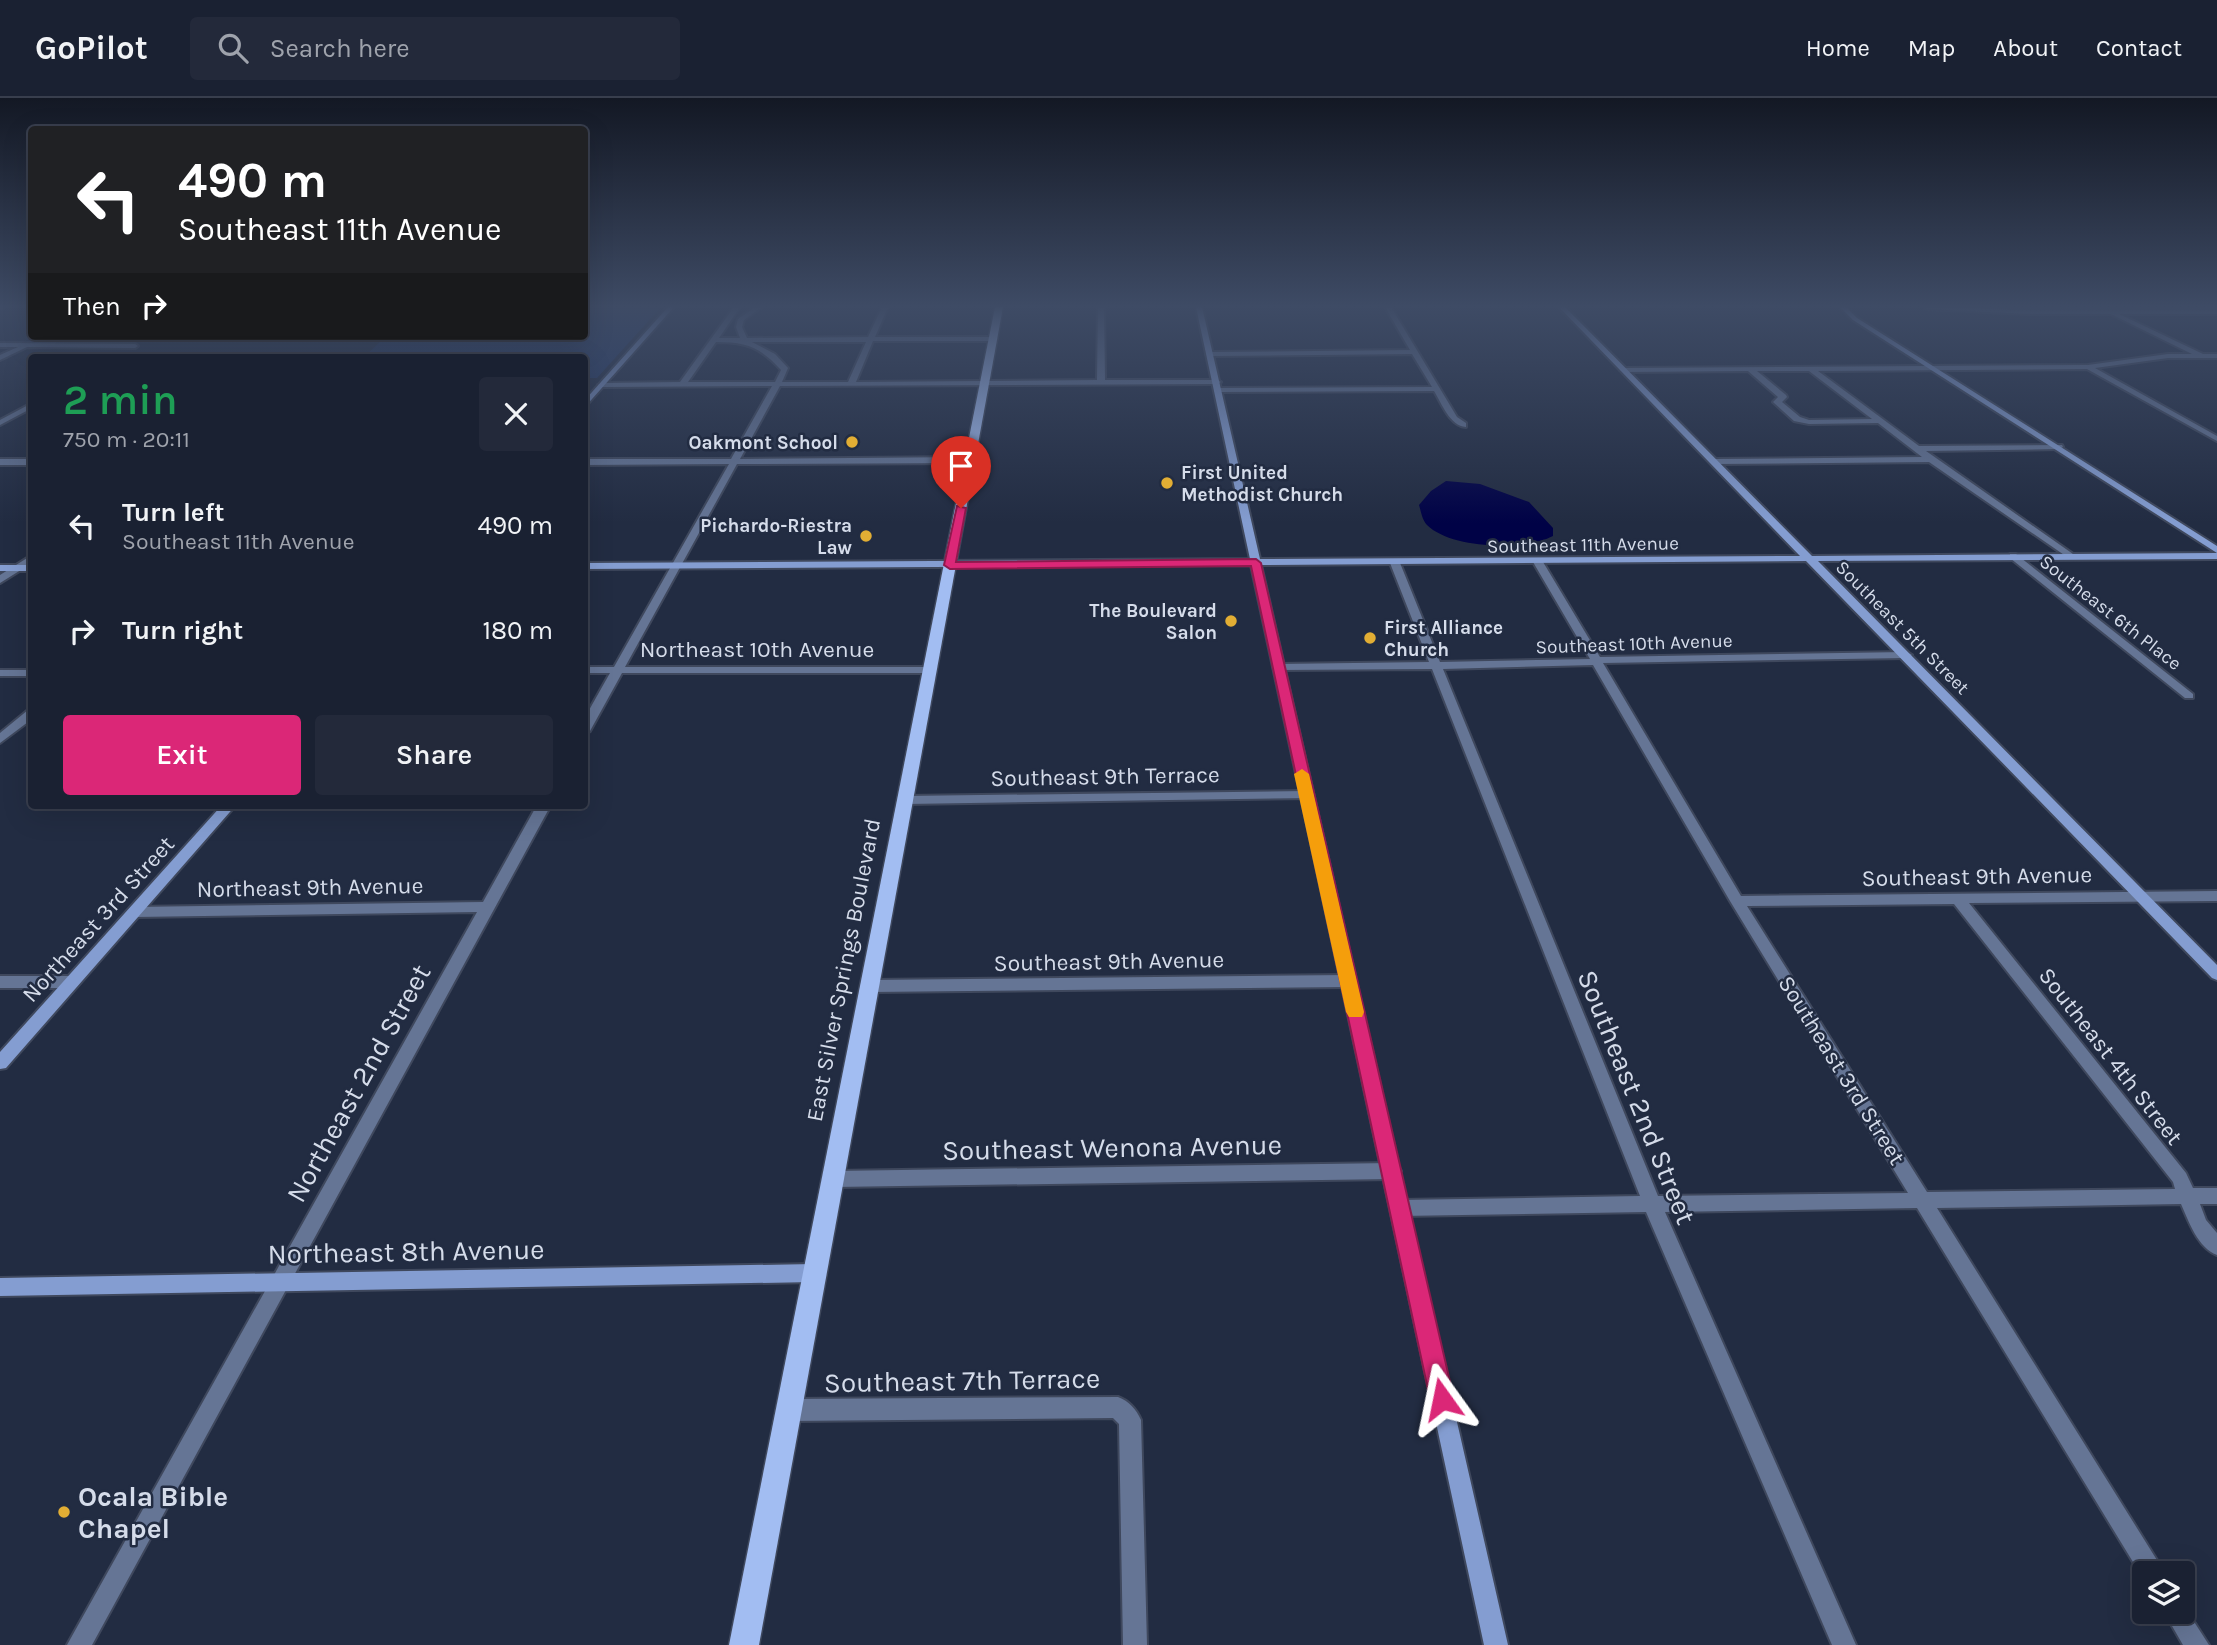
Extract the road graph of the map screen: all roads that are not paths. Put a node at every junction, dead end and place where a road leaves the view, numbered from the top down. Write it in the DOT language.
graph roads {
  1 [pos="607,379"];
  2 [pos="686,379"];
  3 [pos="780,379"];
  4 [pos="853,379"];
  5 [pos="986,379"];
  6 [pos="1101,379"];
  7 [pos="1216,379"];
  8 [pos="1431,379"];
  9 [pos="1633,379"];
  10 [pos="1761,379"];
  11 [pos="1825,379"];
  12 [pos="1950,379"];
  13 [pos="2110,379"];
  14 [pos="1101,383"];
  15 [pos="778,384"];
  16 [pos="851,384"];
  17 [pos="985,384"];
  18 [pos="602,385"];
  19 [pos="682,385"];
  20 [pos="1217,386"];
  21 [pos="1436,388"];
  22 [pos="588,401"];
  23 [pos="28,407"];
  24 [pos="1881,421"];
  25 [pos="0,423"];
  26 [pos="1463,425"];
  27 [pos="2217,439"];
  28 [pos="2059,447"];
  29 [pos="1917,449"];
  30 [pos="1933,459"];
  31 [pos="970,460"];
  32 [pos="588,461"];
  33 [pos="735,461"];
  34 [pos="28,462"];
  35 [pos="1716,462"];
  36 [pos="2,463"];
  37 [pos="2217,550"];
  38 [pos="2012,556"];
  39 [pos="2070,556"];
  40 [pos="2217,556"];
  41 [pos="1810,558"];
  42 [pos="28,561"];
  43 [pos="1538,562"];
  44 [pos="1256,563"];
  45 [pos="1395,563"];
  46 [pos="678,565"];
  47 [pos="950,565"];
  48 [pos="588,566"];
  49 [pos="0,568"];
  50 [pos="18,568"];
  51 [pos="28,568"];
  52 [pos="0,580"];
  53 [pos="1906,655"];
  54 [pos="1595,660"];
  55 [pos="1436,664"];
  56 [pos="1279,667"];
  57 [pos="588,670"];
  58 [pos="618,670"];
  59 [pos="930,670"];
  60 [pos="0,673"];
  61 [pos="28,673"];
  62 [pos="2189,695"];
  63 [pos="28,716"];
  64 [pos="588,724"];
  65 [pos="0,739"];
  66 [pos="1306,795"];
  67 [pos="906,800"];
  68 [pos="225,809"];
  69 [pos="542,809"];
  70 [pos="2217,896"];
  71 [pos="2141,897"];
  72 [pos="1958,899"];
  73 [pos="1737,901"];
  74 [pos="487,907"];
  75 [pos="134,912"];
  76 [pos="2217,974"];
  77 [pos="1348,981"];
  78 [pos="0,982"];
  79 [pos="72,982"];
  80 [pos="870,986"];
  81 [pos="0,1063"];
  82 [pos="1392,1171"];
  83 [pos="834,1179"];
  84 [pos="2186,1196"];
  85 [pos="2217,1196"];
  86 [pos="1923,1200"];
  87 [pos="1652,1204"];
  88 [pos="1400,1208"];
  89 [pos="2217,1247"];
  90 [pos="814,1273"];
  91 [pos="281,1281"];
  92 [pos="0,1287"];
  93 [pos="788,1410"];
  94 [pos="2146,1561"];
  95 [pos="2184,1624"];
  96 [pos="79,1645"];
  97 [pos="744,1645"];
  98 [pos="1135,1645"];
  99 [pos="1496,1645"];
  100 [pos="1844,1645"];
  101 [pos="2197,1645"];
  1 -- 18 [label="street"];
  2 -- 19 [label="street"];
  3 -- 15 [label="street"];
  4 -- 16 [label="street"];
  5 -- 17 [label="main road, East Silver Springs Boulevard"];
  6 -- 14 [label="street"];
  7 -- 20 [label="street"];
  8 -- 21 [label="street"];
  9 -- 35 [label="street, Southeast 5th Street"];
  10 -- 24 [label="street"];
  11 -- 24 [label="street"];
  12 -- 28 [label="street"];
  13 -- 27 [label="street"];
  14 -- 17 [label="street"];
  14 -- 20 [label="street"];
  15 -- 16 [label="street"];
  15 -- 19 [label="street"];
  15 -- 33 [label="street"];
  16 -- 17 [label="street"];
  17 -- 31 [label="main road, East Silver Springs Boulevard"];
  18 -- 19 [label="street"];
  18 -- 22 [label="street"];
  20 -- 21 [label="street"];
  20 -- 44 [label="street"];
  21 -- 26 [label="street"];
  23 -- 25 [label="street"];
  24 -- 29 [label="street"];
  28 -- 29 [label="street"];
  28 -- 37 [label="street"];
  29 -- 30 [label="street"];
  30 -- 35 [label="street"];
  30 -- 39 [label="street"];
  31 -- 33 [label="street"];
  31 -- 47 [label="main road, East Silver Springs Boulevard"];
  32 -- 33 [label="street"];
  33 -- 46 [label="street"];
  34 -- 36 [label="street"];
  35 -- 41 [label="street, Southeast 5th Street"];
  38 -- 39 [label="street, Southeast 11th Avenue"];
  38 -- 41 [label="street, Southeast 11th Avenue"];
  38 -- 62 [label="street, Southeast 6th Place"];
  39 -- 40 [label="street, Southeast 11th Avenue"];
  41 -- 43 [label="street, Southeast 11th Avenue"];
  41 -- 53 [label="street, Southeast 5th Street"];
  42 -- 50 [label="street"];
  43 -- 45 [label="street, Southeast 11th Avenue"];
  43 -- 54 [label="street, Southeast 3rd Street"];
  44 -- 45 [label="street, Southeast 11th Avenue"];
  44 -- 47 [label="street, Southeast 11th Avenue"];
  44 -- 56 [label="street"];
  45 -- 55 [label="street, Southeast 2nd Street"];
  46 -- 47 [label="street, Southeast 11th Avenue"];
  46 -- 48 [label="street, Southeast 11th Avenue"];
  46 -- 58 [label="street"];
  47 -- 59 [label="main road, East Silver Springs Boulevard"];
  49 -- 50 [label="street"];
  50 -- 51 [label="street"];
  50 -- 52 [label="street"];
  53 -- 54 [label="street, Southeast 10th Avenue"];
  53 -- 71 [label="street, Southeast 5th Street"];
  54 -- 55 [label="street, Southeast 10th Avenue"];
  54 -- 73 [label="street, Southeast 3rd Street"];
  55 -- 56 [label="street, Southeast 10th Avenue"];
  55 -- 87 [label="street, Southeast 2nd Street"];
  56 -- 66 [label="street"];
  57 -- 58 [label="street, Northeast 10th Avenue"];
  58 -- 59 [label="street, Northeast 10th Avenue"];
  58 -- 64 [label="street"];
  59 -- 67 [label="main road, East Silver Springs Boulevard"];
  60 -- 61 [label="street"];
  63 -- 65 [label="street"];
  66 -- 67 [label="street, Southeast 9th Terrace"];
  66 -- 77 [label="street"];
  67 -- 80 [label="main road, East Silver Springs Boulevard"];
  68 -- 75 [label="street, Northeast 3rd Street"];
  69 -- 74 [label="street, Northeast 2nd Street"];
  70 -- 71 [label="street, Southeast 9th Avenue"];
  71 -- 72 [label="street, Southeast 9th Avenue"];
  71 -- 76 [label="street, Southeast 5th Street"];
  72 -- 73 [label="street, Southeast 9th Avenue"];
  72 -- 84 [label="street, Southeast 4th Street"];
  73 -- 86 [label="street, Southeast 3rd Street"];
  74 -- 75 [label="street, Northeast 9th Avenue"];
  74 -- 91 [label="street, Northeast 2nd Street"];
  75 -- 79 [label="street, Northeast 3rd Street"];
  77 -- 80 [label="street, Southeast 9th Avenue"];
  77 -- 82 [label="street"];
  78 -- 79 [label="street"];
  79 -- 81 [label="street, Northeast 3rd Street"];
  80 -- 83 [label="main road, East Silver Springs Boulevard"];
  82 -- 83 [label="street, Southeast Wenona Avenue"];
  82 -- 88 [label="street"];
  83 -- 90 [label="main road, East Silver Springs Boulevard"];
  84 -- 85 [label="street"];
  84 -- 86 [label="street"];
  84 -- 89 [label="street, Southeast 4th Street"];
  86 -- 87 [label="street"];
  86 -- 94 [label="street, Southeast 3rd Street"];
  87 -- 88 [label="street"];
  87 -- 100 [label="street, Southeast 2nd Street"];
  88 -- 99 [label="street"];
  90 -- 91 [label="street, Northeast 8th Avenue"];
  90 -- 93 [label="main road, East Silver Springs Boulevard"];
  91 -- 92 [label="street, Northeast 8th Avenue"];
  91 -- 96 [label="street, Northeast 2nd Street"];
  93 -- 97 [label="main road, East Silver Springs Boulevard"];
  93 -- 98 [label="street, Southeast 7th Terrace"];
  95 -- 101 [label="street"];
}
